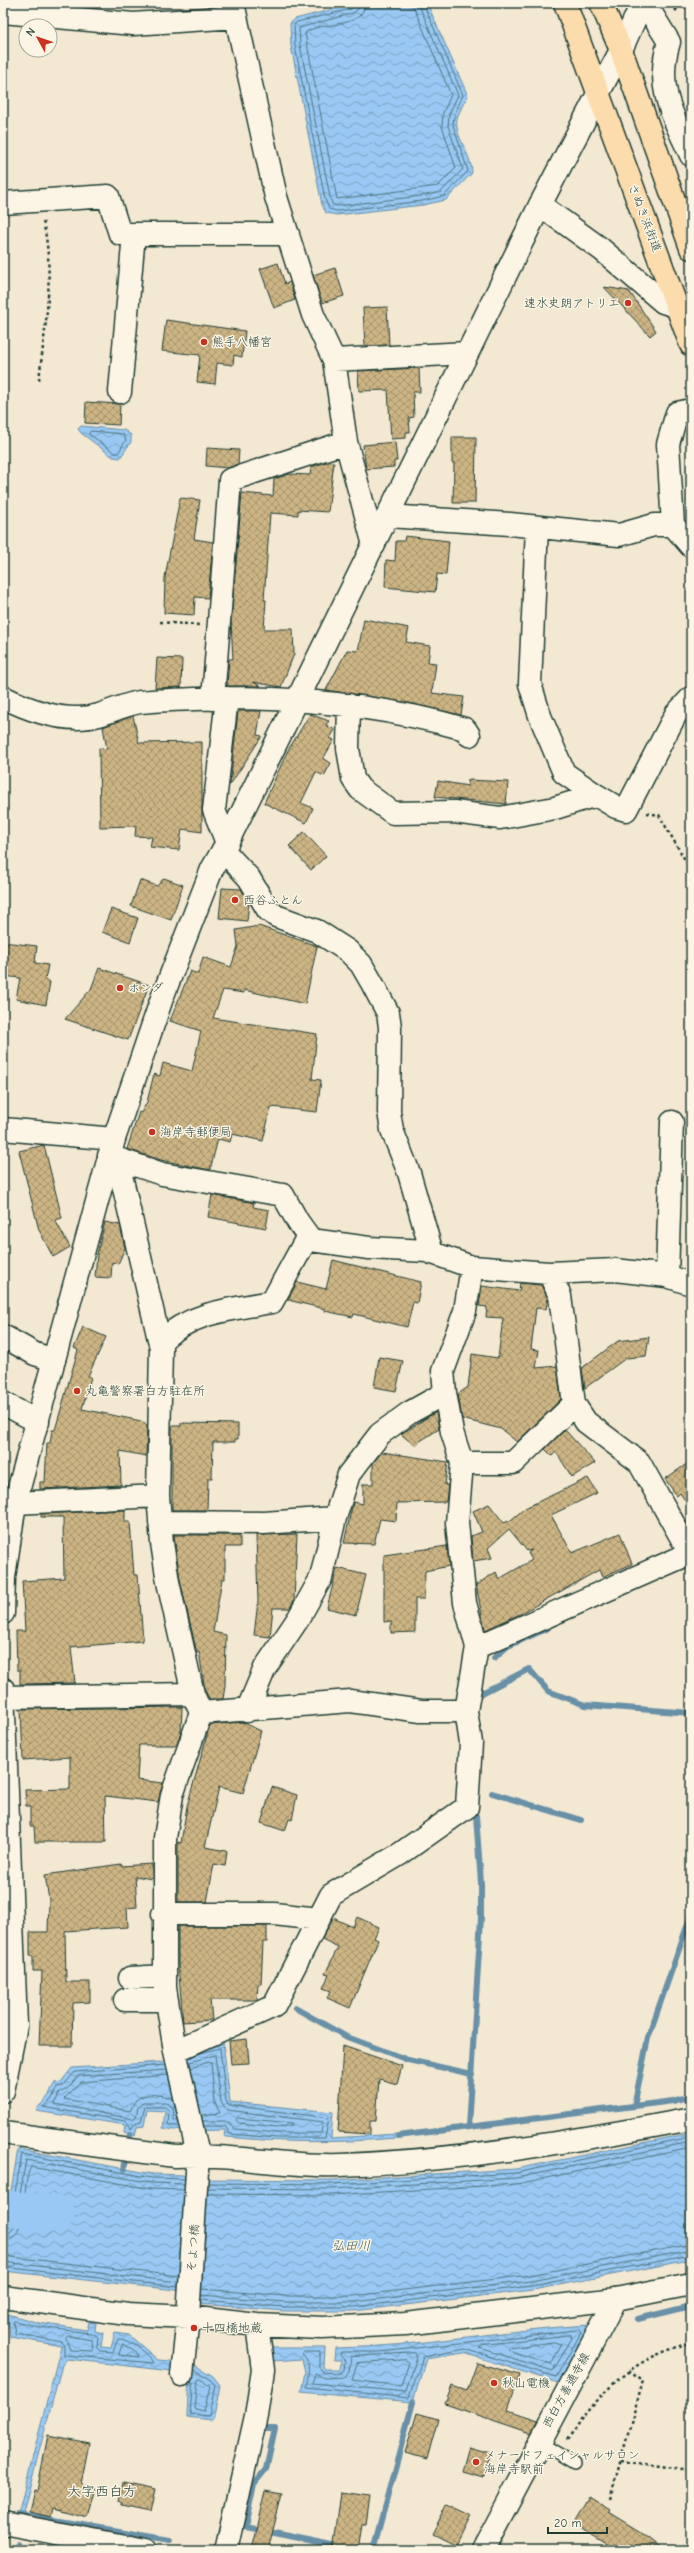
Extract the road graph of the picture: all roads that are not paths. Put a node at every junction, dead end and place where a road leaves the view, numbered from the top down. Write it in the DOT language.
graph roads {
  1 [pos="565,3"];
  2 [pos="601,3"];
  3 [pos="642,3"];
  4 [pos="645,3"];
  5 [pos="234,10"];
  6 [pos="3,12"];
  7 [pos="621,50"];
  8 [pos="598,92"];
  9 [pos="691,155"];
  10 [pos="3,203"];
  11 [pos="540,205"];
  12 [pos="134,234"];
  13 [pos="288,234"];
  14 [pos="691,248"];
  15 [pos="678,307"];
  16 [pos="691,345"];
  17 [pos="468,353"];
  18 [pos="334,360"];
  19 [pos="120,392"];
  20 [pos="691,410"];
  21 [pos="346,442"];
  22 [pos="388,516"];
  23 [pos="673,525"];
  24 [pos="537,527"];
  25 [pos="374,545"];
  26 [pos="691,546"];
  27 [pos="3,697"];
  28 [pos="691,698"];
  29 [pos="220,699"];
  30 [pos="298,700"];
  31 [pos="349,706"];
  32 [pos="469,735"];
  33 [pos="596,795"];
  34 [pos="225,846"];
  35 [pos="672,1122"];
  36 [pos="4,1124"];
  37 [pos="111,1148"];
  38 [pos="308,1236"];
  39 [pos="432,1253"];
  40 [pos="472,1267"];
  41 [pos="549,1273"];
  42 [pos="667,1276"];
  43 [pos="691,1284"];
  44 [pos="3,1336"];
  45 [pos="160,1342"];
  46 [pos="54,1360"];
  47 [pos="445,1393"];
  48 [pos="3,1403"];
  49 [pos="574,1404"];
  50 [pos="38,1422"];
  51 [pos="462,1463"];
  52 [pos="158,1496"];
  53 [pos="10,1514"];
  54 [pos="335,1518"];
  55 [pos="160,1522"];
  56 [pos="690,1553"];
  57 [pos="3,1613"];
  58 [pos="477,1647"];
  59 [pos="3,1689"];
  60 [pos="3,1696"];
  61 [pos="197,1703"];
  62 [pos="247,1711"];
  63 [pos="466,1711"];
  64 [pos="4,1750"];
  65 [pos="163,1914"];
  66 [pos="319,1920"];
  67 [pos="165,1976"];
  68 [pos="130,1978"];
  69 [pos="125,2000"];
  70 [pos="167,2000"];
  71 [pos="8,2038"];
  72 [pos="175,2051"];
  73 [pos="3,2091"];
  74 [pos="691,2119"];
  75 [pos="3,2133"];
  76 [pos="198,2155"];
  77 [pos="691,2284"];
  78 [pos="3,2297"];
  79 [pos="616,2299"];
  80 [pos="188,2317"];
  81 [pos="256,2325"];
  82 [pos="182,2375"];
  83 [pos="538,2442"];
  84 [pos="574,2464"];
  85 [pos="3,2523"];
  86 [pos="3,2527"];
  87 [pos="146,2550"];
  88 [pos="226,2550"];
  89 [pos="483,2550"];
  1 -- 8 [label="main road, さぬき浜街道"];
  2 -- 7 [label="main road"];
  3 -- 7 [label="street"];
  4 -- 9 [label="street"];
  5 -- 6 [label="street"];
  5 -- 13 [label="street"];
  7 -- 8 [label="street"];
  7 -- 14 [label="main road"];
  8 -- 11 [label="street"];
  8 -- 15 [label="main road, さぬき浜街道"];
  10 -- 12 [label="street"];
  11 -- 15 [label="street"];
  11 -- 17 [label="street"];
  12 -- 13 [label="street"];
  12 -- 19 [label="street"];
  13 -- 18 [label="street"];
  15 -- 16 [label="main road, さぬき浜街道"];
  17 -- 18 [label="street"];
  17 -- 22 [label="street"];
  18 -- 21 [label="street"];
  20 -- 23 [label="street"];
  21 -- 25 [label="street"];
  21 -- 29 [label="street"];
  22 -- 24 [label="street"];
  22 -- 25 [label="street"];
  23 -- 24 [label="street"];
  23 -- 26 [label="street"];
  24 -- 33 [label="street"];
  25 -- 30 [label="street"];
  27 -- 29 [label="street"];
  28 -- 33 [label="street"];
  29 -- 30 [label="street"];
  29 -- 34 [label="street"];
  30 -- 31 [label="street"];
  30 -- 34 [label="street"];
  31 -- 32 [label="street"];
  31 -- 33 [label="street"];
  34 -- 37 [label="street"];
  34 -- 39 [label="street"];
  35 -- 42 [label="street"];
  36 -- 37 [label="street"];
  37 -- 38 [label="street"];
  37 -- 45 [label="street"];
  37 -- 46 [label="street"];
  38 -- 39 [label="street"];
  38 -- 45 [label="street"];
  39 -- 40 [label="street"];
  40 -- 41 [label="street"];
  40 -- 47 [label="street"];
  41 -- 42 [label="street"];
  41 -- 49 [label="street"];
  42 -- 43 [label="street"];
  44 -- 46 [label="street"];
  45 -- 52 [label="street"];
  46 -- 50 [label="street"];
  47 -- 51 [label="street"];
  47 -- 54 [label="street"];
  48 -- 50 [label="street"];
  49 -- 51 [label="street"];
  49 -- 56 [label="street"];
  50 -- 53 [label="street"];
  51 -- 58 [label="street"];
  52 -- 53 [label="street"];
  52 -- 55 [label="street"];
  53 -- 57 [label="street"];
  54 -- 55 [label="street"];
  54 -- 62 [label="street"];
  55 -- 61 [label="street"];
  56 -- 58 [label="street"];
  58 -- 63 [label="street"];
  59 -- 60 [label="street"];
  60 -- 61 [label="street"];
  60 -- 64 [label="street"];
  61 -- 62 [label="street"];
  61 -- 65 [label="street, そよつ橋"];
  62 -- 63 [label="street"];
  63 -- 66 [label="street"];
  64 -- 71 [label="street"];
  65 -- 66 [label="street"];
  65 -- 67 [label="street, そよつ橋"];
  66 -- 72 [label="street"];
  67 -- 68 [label="street"];
  67 -- 70 [label="street, そよつ橋"];
  69 -- 70 [label="street"];
  70 -- 72 [label="street, そよつ橋"];
  71 -- 73 [label="street"];
  72 -- 76 [label="street, そよつ橋"];
  74 -- 76 [label="street"];
  75 -- 76 [label="street"];
  76 -- 80 [label="street, そよつ橋"];
  77 -- 79 [label="street"];
  78 -- 80 [label="street"];
  79 -- 81 [label="street"];
  79 -- 83 [label="street, 西白方善通寺線"];
  80 -- 81 [label="street"];
  80 -- 82 [label="street, そよつ橋"];
  81 -- 88 [label="street"];
  83 -- 84 [label="lane"];
  83 -- 89 [label="street, 西白方善通寺線"];
  85 -- 86 [label="street"];
  85 -- 87 [label="street"];
}
